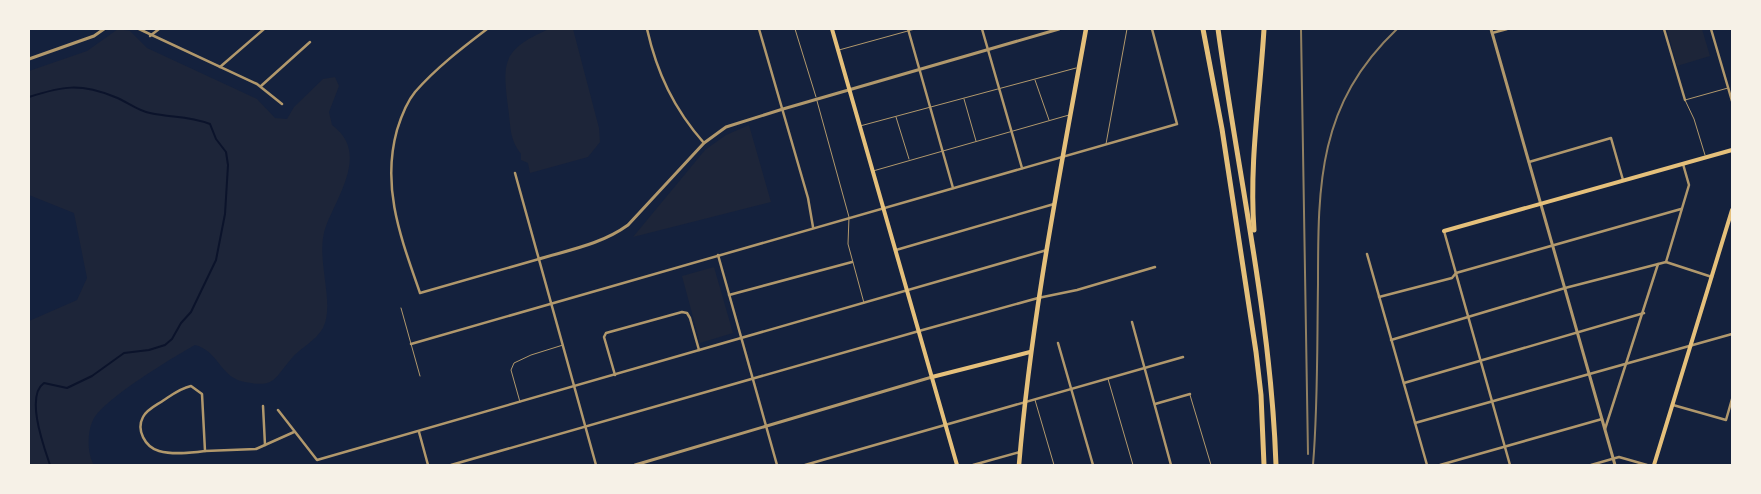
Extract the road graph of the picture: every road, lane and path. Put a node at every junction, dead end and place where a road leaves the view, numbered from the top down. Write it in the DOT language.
graph roads {
  1 [pos="104,29"];
  2 [pos="139,29"];
  3 [pos="158,29"];
  4 [pos="264,29"];
  5 [pos="487,29"];
  6 [pos="646,29"];
  7 [pos="760,29"];
  8 [pos="795,29"];
  9 [pos="832,29"];
  10 [pos="916,29"];
  11 [pos="982,29"];
  12 [pos="1058,29"];
  13 [pos="1086,29"];
  14 [pos="1127,29"];
  15 [pos="1152,29"];
  16 [pos="1203,29"];
  17 [pos="1218,29"];
  18 [pos="1264,29"];
  19 [pos="1507,29"];
  20 [pos="1664,29"];
  21 [pos="1711,29"];
  22 [pos="908,30"];
  23 [pos="1492,31"];
  24 [pos="150,36"];
  25 [pos="310,42"];
  26 [pos="988,49"];
  27 [pos="838,50"];
  28 [pos="29,59"];
  29 [pos="220,67"];
  30 [pos="1079,67"];
  31 [pos="919,70"];
  32 [pos="1035,79"];
  33 [pos="261,86"];
  34 [pos="999,88"];
  35 [pos="1728,88"];
  36 [pos="850,89"];
  37 [pos="964,98"];
  38 [pos="816,99"];
  39 [pos="1685,100"];
  40 [pos="1732,101"];
  41 [pos="282,104"];
  42 [pos="930,107"];
  43 [pos="783,108"];
  44 [pos="1072,114"];
  45 [pos="896,116"];
  46 [pos="1048,120"];
  47 [pos="860,126"];
  48 [pos="1011,131"];
  49 [pos="976,141"];
  50 [pos="704,143"];
  51 [pos="1106,144"];
  52 [pos="1732,150"];
  53 [pos="942,151"];
  54 [pos="1064,156"];
  55 [pos="1705,157"];
  56 [pos="909,160"];
  57 [pos="1529,162"];
  58 [pos="1683,164"];
  59 [pos="1022,168"];
  60 [pos="873,171"];
  61 [pos="515,173"];
  62 [pos="1623,180"];
  63 [pos="953,188"];
  64 [pos="1540,203"];
  65 [pos="1056,204"];
  66 [pos="884,208"];
  67 [pos="1682,209"];
  68 [pos="1732,210"];
  69 [pos="850,217"];
  70 [pos="813,228"];
  71 [pos="1444,231"];
  72 [pos="1553,247"];
  73 [pos="896,250"];
  74 [pos="1046,250"];
  75 [pos="1367,254"];
  76 [pos="718,255"];
  77 [pos="539,259"];
  78 [pos="1256,260"];
  79 [pos="852,262"];
  80 [pos="1666,262"];
  81 [pos="1658,264"];
  82 [pos="1154,267"];
  83 [pos="1456,273"];
  84 [pos="1712,277"];
  85 [pos="1565,288"];
  86 [pos="908,290"];
  87 [pos="729,296"];
  88 [pos="1379,297"];
  89 [pos="1038,298"];
  90 [pos="552,303"];
  91 [pos="864,303"];
  92 [pos="401,308"];
  93 [pos="1644,313"];
  94 [pos="1468,318"];
  95 [pos="1132,322"];
  96 [pos="919,331"];
  97 [pos="1577,332"];
  98 [pos="1732,334"];
  99 [pos="741,339"];
  100 [pos="1391,340"];
  101 [pos="1058,343"];
  102 [pos="411,344"];
  103 [pos="563,345"];
  104 [pos="1690,346"];
  105 [pos="699,350"];
  106 [pos="1030,352"];
  107 [pos="1183,357"];
  108 [pos="1481,362"];
  109 [pos="1628,363"];
  110 [pos="1144,368"];
  111 [pos="1589,373"];
  112 [pos="615,375"];
  113 [pos="420,376"];
  114 [pos="932,377"];
  115 [pos="1108,378"];
  116 [pos="753,380"];
  117 [pos="1404,383"];
  118 [pos="574,387"];
  119 [pos="1071,389"];
  120 [pos="1190,394"];
  121 [pos="1035,399"];
  122 [pos="1732,399"];
  123 [pos="1492,401"];
  124 [pos="1025,402"];
  125 [pos="520,403"];
  126 [pos="1154,404"];
  127 [pos="1673,405"];
  128 [pos="263,406"];
  129 [pos="278,410"];
  130 [pos="1602,419"];
  131 [pos="1415,423"];
  132 [pos="946,425"];
  133 [pos="766,426"];
  134 [pos="586,428"];
  135 [pos="1605,430"];
  136 [pos="294,432"];
  137 [pos="419,432"];
  138 [pos="265,445"];
  139 [pos="1505,447"];
  140 [pos="1020,451"];
  141 [pos="205,452"];
  142 [pos="1613,458"];
  143 [pos="428,465"];
  144 [pos="452,465"];
  145 [pos="596,465"];
  146 [pos="635,465"];
  147 [pos="777,465"];
  148 [pos="805,465"];
  149 [pos="958,465"];
  150 [pos="973,465"];
  151 [pos="1019,465"];
  152 [pos="1054,465"];
  153 [pos="1093,465"];
  154 [pos="1133,465"];
  155 [pos="1171,465"];
  156 [pos="1211,465"];
  157 [pos="1264,465"];
  158 [pos="1276,465"];
  159 [pos="1427,465"];
  160 [pos="1440,465"];
  161 [pos="1510,465"];
  162 [pos="1591,465"];
  163 [pos="1615,465"];
  164 [pos="1648,465"];
  165 [pos="1654,465"];
  1 -- 28 [label="street"];
  2 -- 24 [label="street"];
  3 -- 24 [label="street"];
  4 -- 29 [label="street"];
  5 -- 77 [label="street"];
  6 -- 50 [label="street"];
  7 -- 43 [label="street"];
  8 -- 38 [label="lane"];
  9 -- 27 [label="main road"];
  10 -- 22 [label="lane"];
  11 -- 26 [label="street"];
  12 -- 26 [label="street"];
  13 -- 30 [label="main road"];
  14 -- 51 [label="lane"];
  15 -- 51 [label="street"];
  16 -- 157 [label="highway"];
  17 -- 78 [label="highway"];
  18 -- 78 [label="highway"];
  19 -- 23 [label="street"];
  20 -- 39 [label="street"];
  21 -- 35 [label="street"];
  22 -- 27 [label="lane"];
  22 -- 31 [label="street"];
  23 -- 57 [label="street"];
  24 -- 29 [label="street"];
  25 -- 33 [label="street"];
  26 -- 31 [label="street"];
  26 -- 34 [label="street"];
  27 -- 36 [label="main road"];
  29 -- 33 [label="street"];
  30 -- 32 [label="lane"];
  30 -- 44 [label="main road"];
  31 -- 36 [label="street"];
  31 -- 42 [label="street"];
  32 -- 34 [label="lane"];
  32 -- 46 [label="lane"];
  33 -- 41 [label="street"];
  34 -- 37 [label="lane"];
  34 -- 48 [label="street"];
  35 -- 39 [label="lane"];
  35 -- 40 [label="street"];
  36 -- 38 [label="street"];
  36 -- 47 [label="main road"];
  37 -- 42 [label="lane"];
  37 -- 49 [label="lane"];
  38 -- 43 [label="street"];
  38 -- 69 [label="lane"];
  39 -- 55 [label="lane"];
  42 -- 45 [label="lane"];
  42 -- 53 [label="street"];
  43 -- 50 [label="street"];
  43 -- 70 [label="street"];
  44 -- 46 [label="lane"];
  44 -- 54 [label="main road"];
  45 -- 47 [label="lane"];
  45 -- 56 [label="lane"];
  46 -- 48 [label="lane"];
  47 -- 60 [label="main road"];
  48 -- 49 [label="lane"];
  48 -- 59 [label="street"];
  49 -- 53 [label="lane"];
  50 -- 77 [label="street"];
  51 -- 54 [label="street"];
  52 -- 55 [label="main road"];
  53 -- 56 [label="lane"];
  53 -- 63 [label="street"];
  54 -- 59 [label="street"];
  54 -- 65 [label="main road"];
  55 -- 58 [label="main road"];
  56 -- 60 [label="lane"];
  57 -- 62 [label="street"];
  57 -- 64 [label="street"];
  58 -- 62 [label="main road"];
  58 -- 67 [label="street"];
  59 -- 63 [label="street"];
  60 -- 66 [label="main road"];
  61 -- 77 [label="street"];
  62 -- 64 [label="main road"];
  63 -- 66 [label="street"];
  64 -- 71 [label="main road"];
  64 -- 72 [label="street"];
  65 -- 73 [label="street"];
  65 -- 74 [label="main road"];
  66 -- 69 [label="street"];
  66 -- 73 [label="main road"];
  67 -- 72 [label="street"];
  67 -- 80 [label="street"];
  68 -- 84 [label="main road"];
  69 -- 70 [label="street"];
  69 -- 79 [label="lane"];
  70 -- 76 [label="street"];
  71 -- 83 [label="street"];
  72 -- 83 [label="street"];
  72 -- 85 [label="street"];
  73 -- 86 [label="main road"];
  74 -- 86 [label="street"];
  74 -- 89 [label="main road"];
  75 -- 88 [label="street"];
  76 -- 87 [label="street"];
  76 -- 90 [label="street"];
  77 -- 90 [label="street"];
  78 -- 158 [label="highway"];
  79 -- 87 [label="street"];
  79 -- 91 [label="lane"];
  80 -- 81 [label="street"];
  80 -- 84 [label="street"];
  81 -- 85 [label="street"];
  81 -- 93 [label="street"];
  82 -- 89 [label="street"];
  83 -- 88 [label="street"];
  83 -- 94 [label="street"];
  84 -- 104 [label="main road"];
  85 -- 94 [label="street"];
  85 -- 97 [label="street"];
  86 -- 91 [label="street"];
  86 -- 96 [label="main road"];
  87 -- 99 [label="street"];
  88 -- 100 [label="street"];
  89 -- 96 [label="street"];
  89 -- 106 [label="main road"];
  90 -- 102 [label="street"];
  90 -- 103 [label="street"];
  91 -- 99 [label="street"];
  92 -- 102 [label="lane"];
  93 -- 97 [label="street"];
  93 -- 109 [label="street"];
  94 -- 100 [label="street"];
  94 -- 108 [label="street"];
  95 -- 110 [label="street"];
  96 -- 114 [label="main road"];
  96 -- 116 [label="street"];
  97 -- 108 [label="street"];
  97 -- 111 [label="street"];
  98 -- 104 [label="street"];
  99 -- 105 [label="street"];
  99 -- 116 [label="street"];
  100 -- 117 [label="street"];
  101 -- 119 [label="street"];
  102 -- 113 [label="lane"];
  103 -- 118 [label="street"];
  103 -- 125 [label="lane"];
  104 -- 109 [label="street"];
  104 -- 127 [label="main road"];
  105 -- 112 [label="street"];
  105 -- 112 [label="street"];
  106 -- 114 [label="main road"];
  106 -- 124 [label="main road"];
  107 -- 110 [label="street"];
  108 -- 117 [label="street"];
  108 -- 123 [label="street"];
  109 -- 111 [label="street"];
  109 -- 135 [label="street"];
  110 -- 115 [label="street"];
  110 -- 126 [label="street"];
  111 -- 123 [label="street"];
  111 -- 130 [label="street"];
  112 -- 118 [label="street"];
  114 -- 132 [label="main road"];
  114 -- 133 [label="street"];
  115 -- 119 [label="street"];
  115 -- 154 [label="lane"];
  116 -- 133 [label="street"];
  116 -- 134 [label="street"];
  117 -- 131 [label="street"];
  118 -- 125 [label="street"];
  118 -- 134 [label="street"];
  119 -- 121 [label="street"];
  119 -- 153 [label="street"];
  120 -- 126 [label="street"];
  120 -- 156 [label="lane"];
  121 -- 124 [label="street"];
  121 -- 152 [label="lane"];
  122 -- 127 [label="street"];
  123 -- 131 [label="street"];
  123 -- 139 [label="street"];
  124 -- 132 [label="street"];
  124 -- 140 [label="main road"];
  125 -- 137 [label="street"];
  126 -- 155 [label="street"];
  127 -- 165 [label="main road"];
  128 -- 138 [label="street"];
  129 -- 136 [label="street"];
  130 -- 135 [label="street"];
  130 -- 139 [label="street"];
  131 -- 159 [label="street"];
  132 -- 148 [label="street"];
  132 -- 149 [label="main road"];
  133 -- 146 [label="street"];
  133 -- 147 [label="street"];
  134 -- 144 [label="street"];
  134 -- 145 [label="street"];
  135 -- 142 [label="street"];
  136 -- 137 [label="street"];
  136 -- 138 [label="street"];
  137 -- 143 [label="street"];
  138 -- 141 [label="street"];
  139 -- 160 [label="street"];
  139 -- 161 [label="street"];
  140 -- 150 [label="street"];
  140 -- 151 [label="main road"];
  141 -- 141 [label="street"];
  142 -- 162 [label="street"];
  142 -- 163 [label="street"];
  142 -- 164 [label="street"];
}
